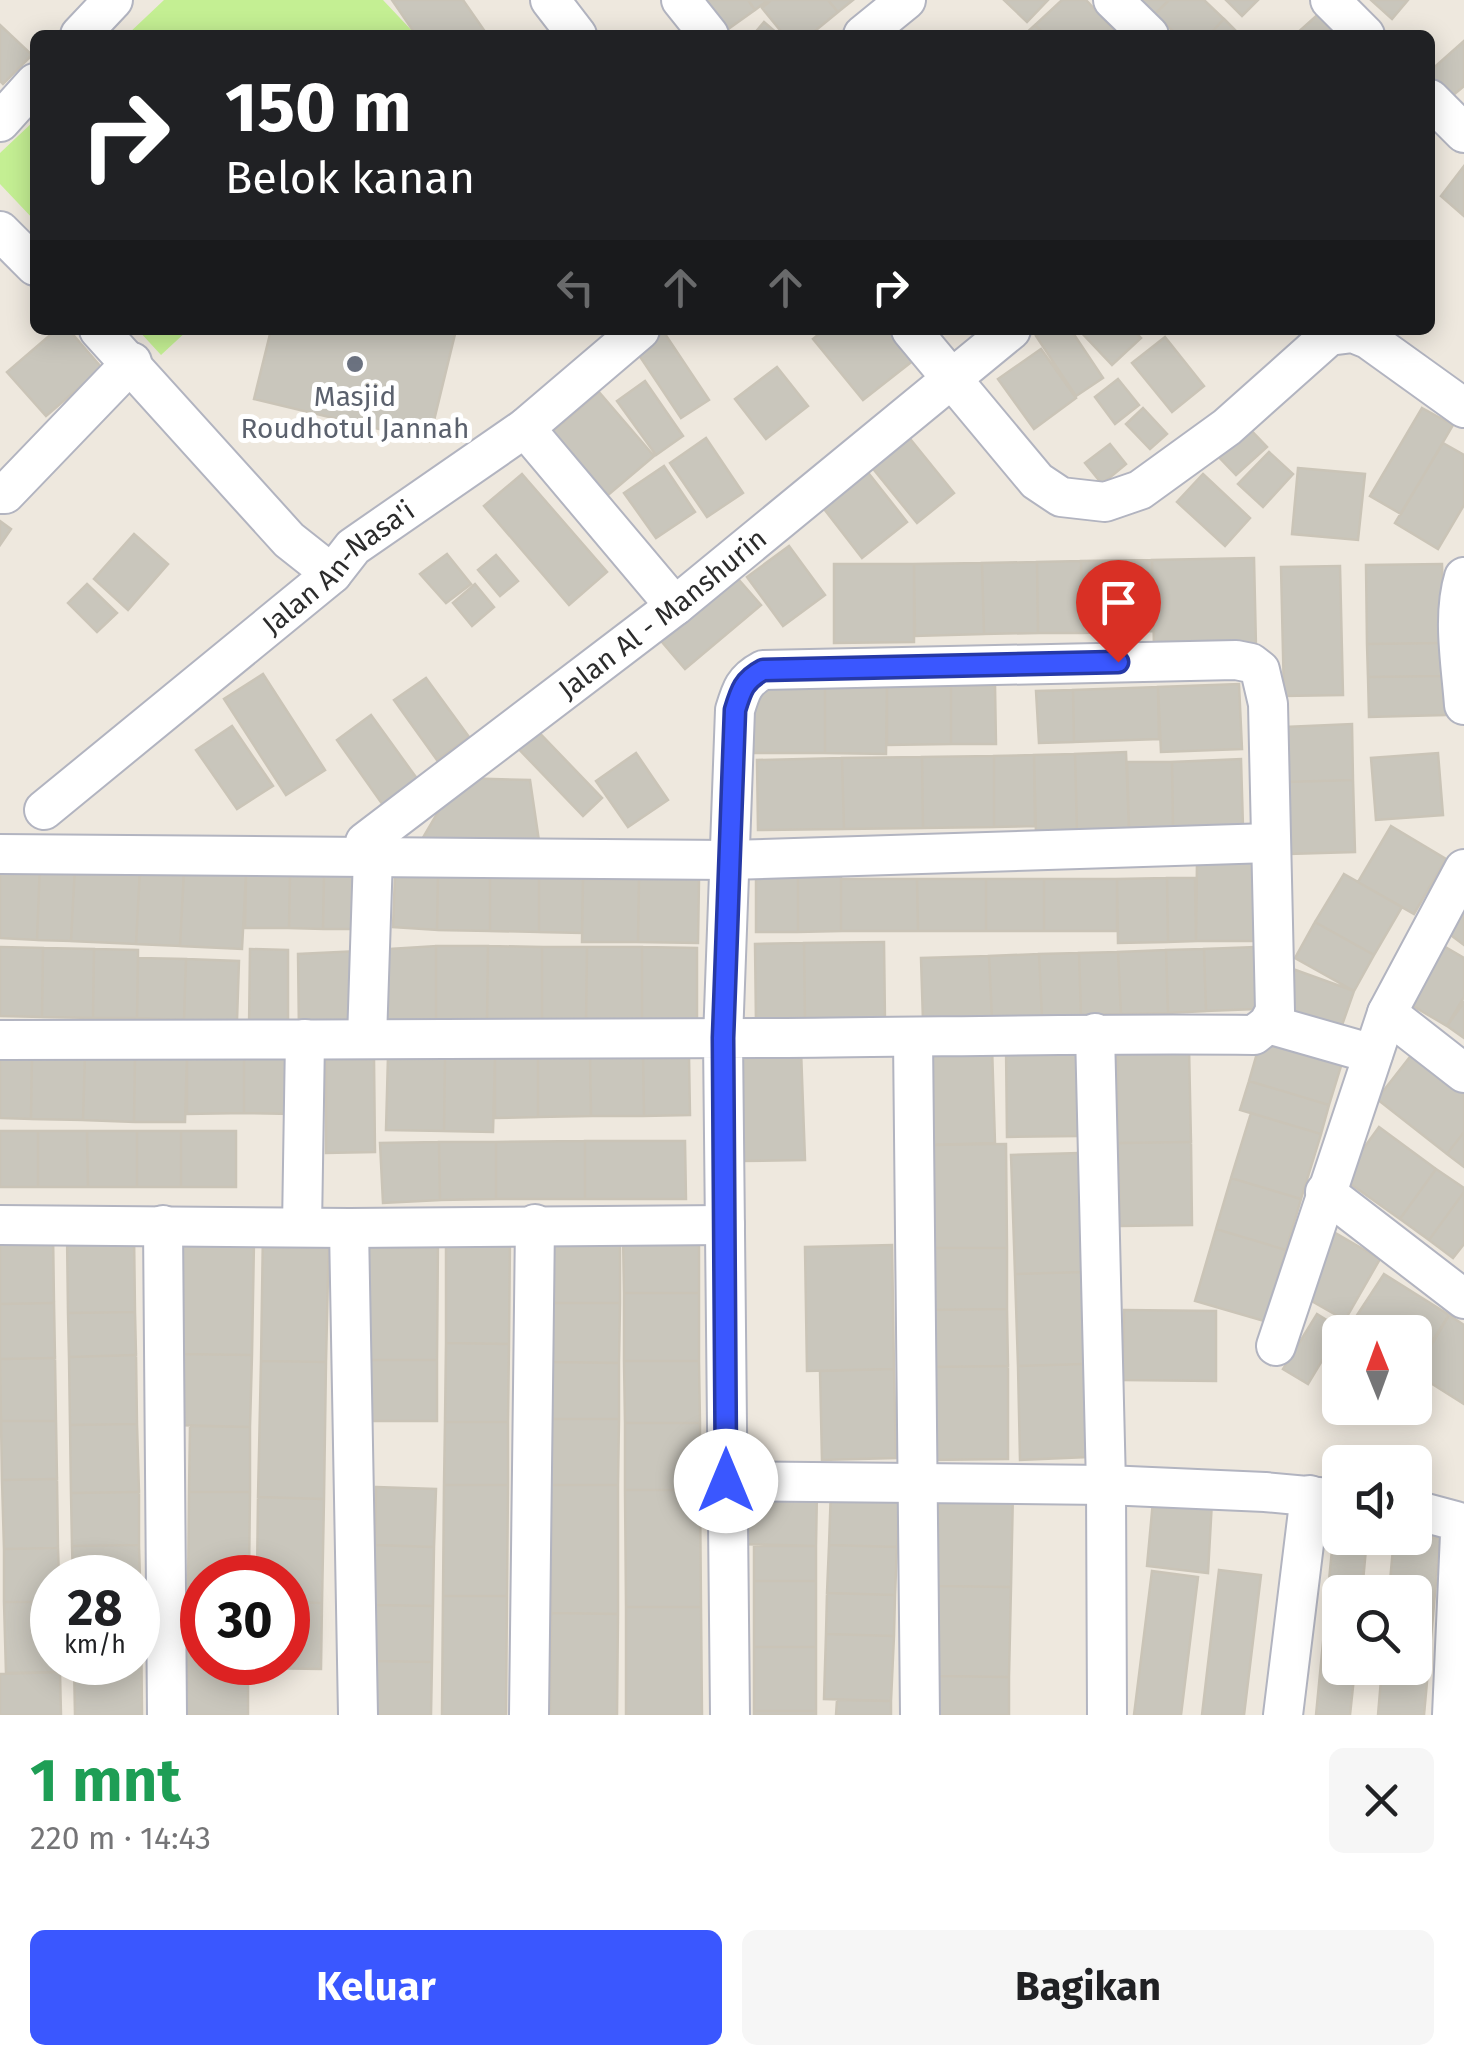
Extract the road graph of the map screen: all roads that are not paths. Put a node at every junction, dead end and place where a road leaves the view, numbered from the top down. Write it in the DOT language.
graph roads {
  1 [pos="113,0"];
  2 [pos="550,0"];
  3 [pos="680,0"];
  4 [pos="906,0"];
  5 [pos="1113,0"];
  6 [pos="1330,0"];
  7 [pos="85,30"];
  8 [pos="573,30"];
  9 [pos="705,30"];
  10 [pos="869,30"];
  11 [pos="1144,30"];
  12 [pos="1360,30"];
  13 [pos="30,88"];
  14 [pos="1435,104"];
  15 [pos="2,114"];
  16 [pos="1464,133"];
  17 [pos="0,230"];
  18 [pos="30,261"];
  19 [pos="105,335"];
  20 [pos="634,335"];
  21 [pos="915,335"];
  22 [pos="1005,335"];
  23 [pos="1337,335"];
  24 [pos="1358,335"];
  25 [pos="132,362"];
  26 [pos="952,376"];
  27 [pos="1464,408"];
  28 [pos="525,428"];
  29 [pos="0,494"];
  30 [pos="332,574"];
  31 [pos="1464,577"];
  32 [pos="675,606"];
  33 [pos="1464,704"];
  34 [pos="44,810"];
  35 [pos="1270,843"];
  36 [pos="369,848"];
  37 [pos="0,854"];
  38 [pos="729,860"];
  39 [pos="1464,869"];
  40 [pos="1387,1013"];
  41 [pos="1268,1024"];
  42 [pos="1095,1033"];
  43 [pos="723,1038"];
  44 [pos="913,1038"];
  45 [pos="305,1039"];
  46 [pos="367,1039"];
  47 [pos="0,1040"];
  48 [pos="1373,1054"];
  49 [pos="1464,1073"];
  50 [pos="1325,1192"];
  51 [pos="535,1224"];
  52 [pos="0,1225"];
  53 [pos="164,1225"];
  54 [pos="725,1225"];
  55 [pos="302,1227"];
  56 [pos="349,1228"];
  57 [pos="1464,1299"];
  58 [pos="1276,1346"];
  59 [pos="726,1481"];
  60 [pos="920,1483"];
  61 [pos="1106,1486"];
  62 [pos="1322,1497"];
  63 [pos="1322,1512"];
  64 [pos="1432,1515"];
  65 [pos="167,1715"];
  66 [pos="358,1715"];
  67 [pos="529,1715"];
  68 [pos="730,1715"];
  69 [pos="920,1715"];
  70 [pos="1107,1715"];
  71 [pos="1282,1715"];
  72 [pos="1452,1715"];
  1 -- 7 [label="street"];
  2 -- 8 [label="street"];
  3 -- 9 [label="street"];
  4 -- 10 [label="street"];
  5 -- 11 [label="street"];
  6 -- 12 [label="street"];
  13 -- 15 [label="street"];
  14 -- 16 [label="street"];
  17 -- 18 [label="street"];
  19 -- 25 [label="street"];
  20 -- 28 [label="street, Jalan An-Nasa'i"];
  21 -- 26 [label="street"];
  22 -- 26 [label="street, Jalan Al - Manshurin"];
  23 -- 26 [label="street"];
  24 -- 27 [label="street"];
  25 -- 29 [label="street"];
  25 -- 30 [label="street"];
  26 -- 32 [label="street, Jalan Al - Manshurin"];
  28 -- 30 [label="street, Jalan An-Nasa'i"];
  28 -- 32 [label="street"];
  30 -- 34 [label="street, Jalan An-Nasa'i"];
  31 -- 33 [label="street"];
  32 -- 36 [label="street, Jalan Al - Manshurin"];
  35 -- 38 [label="street"];
  35 -- 38 [label="street"];
  35 -- 41 [label="street"];
  36 -- 37 [label="street"];
  36 -- 38 [label="street"];
  36 -- 46 [label="street"];
  38 -- 43 [label="street"];
  39 -- 40 [label="street"];
  40 -- 48 [label="street"];
  40 -- 49 [label="street"];
  41 -- 42 [label="street"];
  41 -- 48 [label="street"];
  42 -- 44 [label="street"];
  42 -- 61 [label="street"];
  43 -- 44 [label="street"];
  43 -- 46 [label="street"];
  43 -- 54 [label="street"];
  44 -- 60 [label="street"];
  45 -- 46 [label="street"];
  45 -- 47 [label="street"];
  45 -- 55 [label="street"];
  48 -- 50 [label="street"];
  50 -- 57 [label="street"];
  50 -- 58 [label="street"];
  51 -- 54 [label="street"];
  51 -- 56 [label="street"];
  51 -- 67 [label="street"];
  52 -- 53 [label="street"];
  53 -- 55 [label="street"];
  53 -- 65 [label="street"];
  54 -- 59 [label="street"];
  55 -- 56 [label="street"];
  56 -- 66 [label="street"];
  59 -- 60 [label="street"];
  59 -- 68 [label="street"];
  60 -- 61 [label="street"];
  60 -- 69 [label="street"];
  61 -- 62 [label="street"];
  61 -- 70 [label="street"];
  63 -- 71 [label="street"];
  64 -- 72 [label="street"];
}
